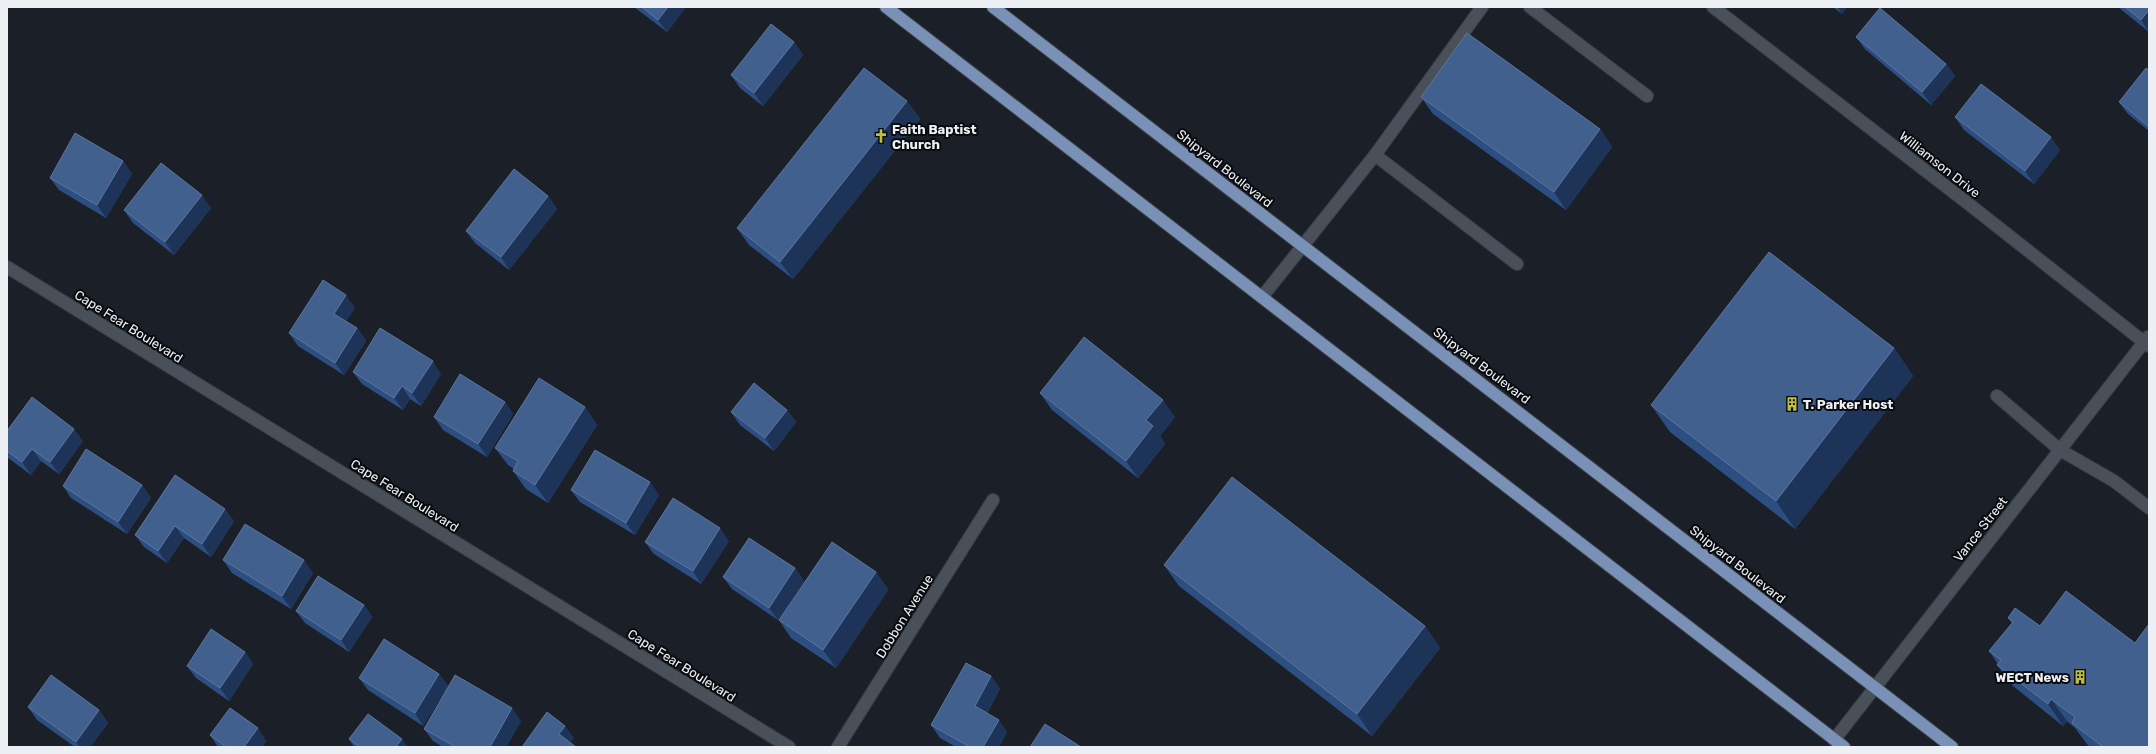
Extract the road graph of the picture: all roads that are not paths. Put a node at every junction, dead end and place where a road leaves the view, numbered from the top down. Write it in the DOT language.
graph roads {
  1 [pos="886,7"];
  2 [pos="993,7"];
  3 [pos="1482,7"];
  4 [pos="1530,7"];
  5 [pos="1713,7"];
  6 [pos="1647,96"];
  7 [pos="1375,155"];
  8 [pos="1303,246"];
  9 [pos="1517,264"];
  10 [pos="7,267"];
  11 [pos="1262,297"];
  12 [pos="2147,341"];
  13 [pos="1997,396"];
  14 [pos="2060,450"];
  15 [pos="993,500"];
  16 [pos="2149,508"];
  17 [pos="1875,687"];
  18 [pos="1839,743"];
  19 [pos="789,747"];
  20 [pos="838,747"];
  21 [pos="1952,747"];
  1 -- 11 [label="main road"];
  2 -- 8 [label="main road, Shipyard Boulevard"];
  3 -- 7 [label="street"];
  4 -- 6 [label="street"];
  5 -- 12 [label="street, Williamson Drive"];
  7 -- 8 [label="street"];
  7 -- 9 [label="street"];
  8 -- 11 [label="street"];
  8 -- 17 [label="main road, Shipyard Boulevard"];
  10 -- 19 [label="street, Cape Fear Boulevard"];
  11 -- 18 [label="main road"];
  12 -- 14 [label="street, Vance Street"];
  13 -- 14 [label="street"];
  14 -- 16 [label="street"];
  14 -- 17 [label="street, Vance Street"];
  15 -- 20 [label="street, Dobbon Avenue"];
  17 -- 18 [label="street, Vance Street"];
  17 -- 21 [label="main road, Shipyard Boulevard"];
}
